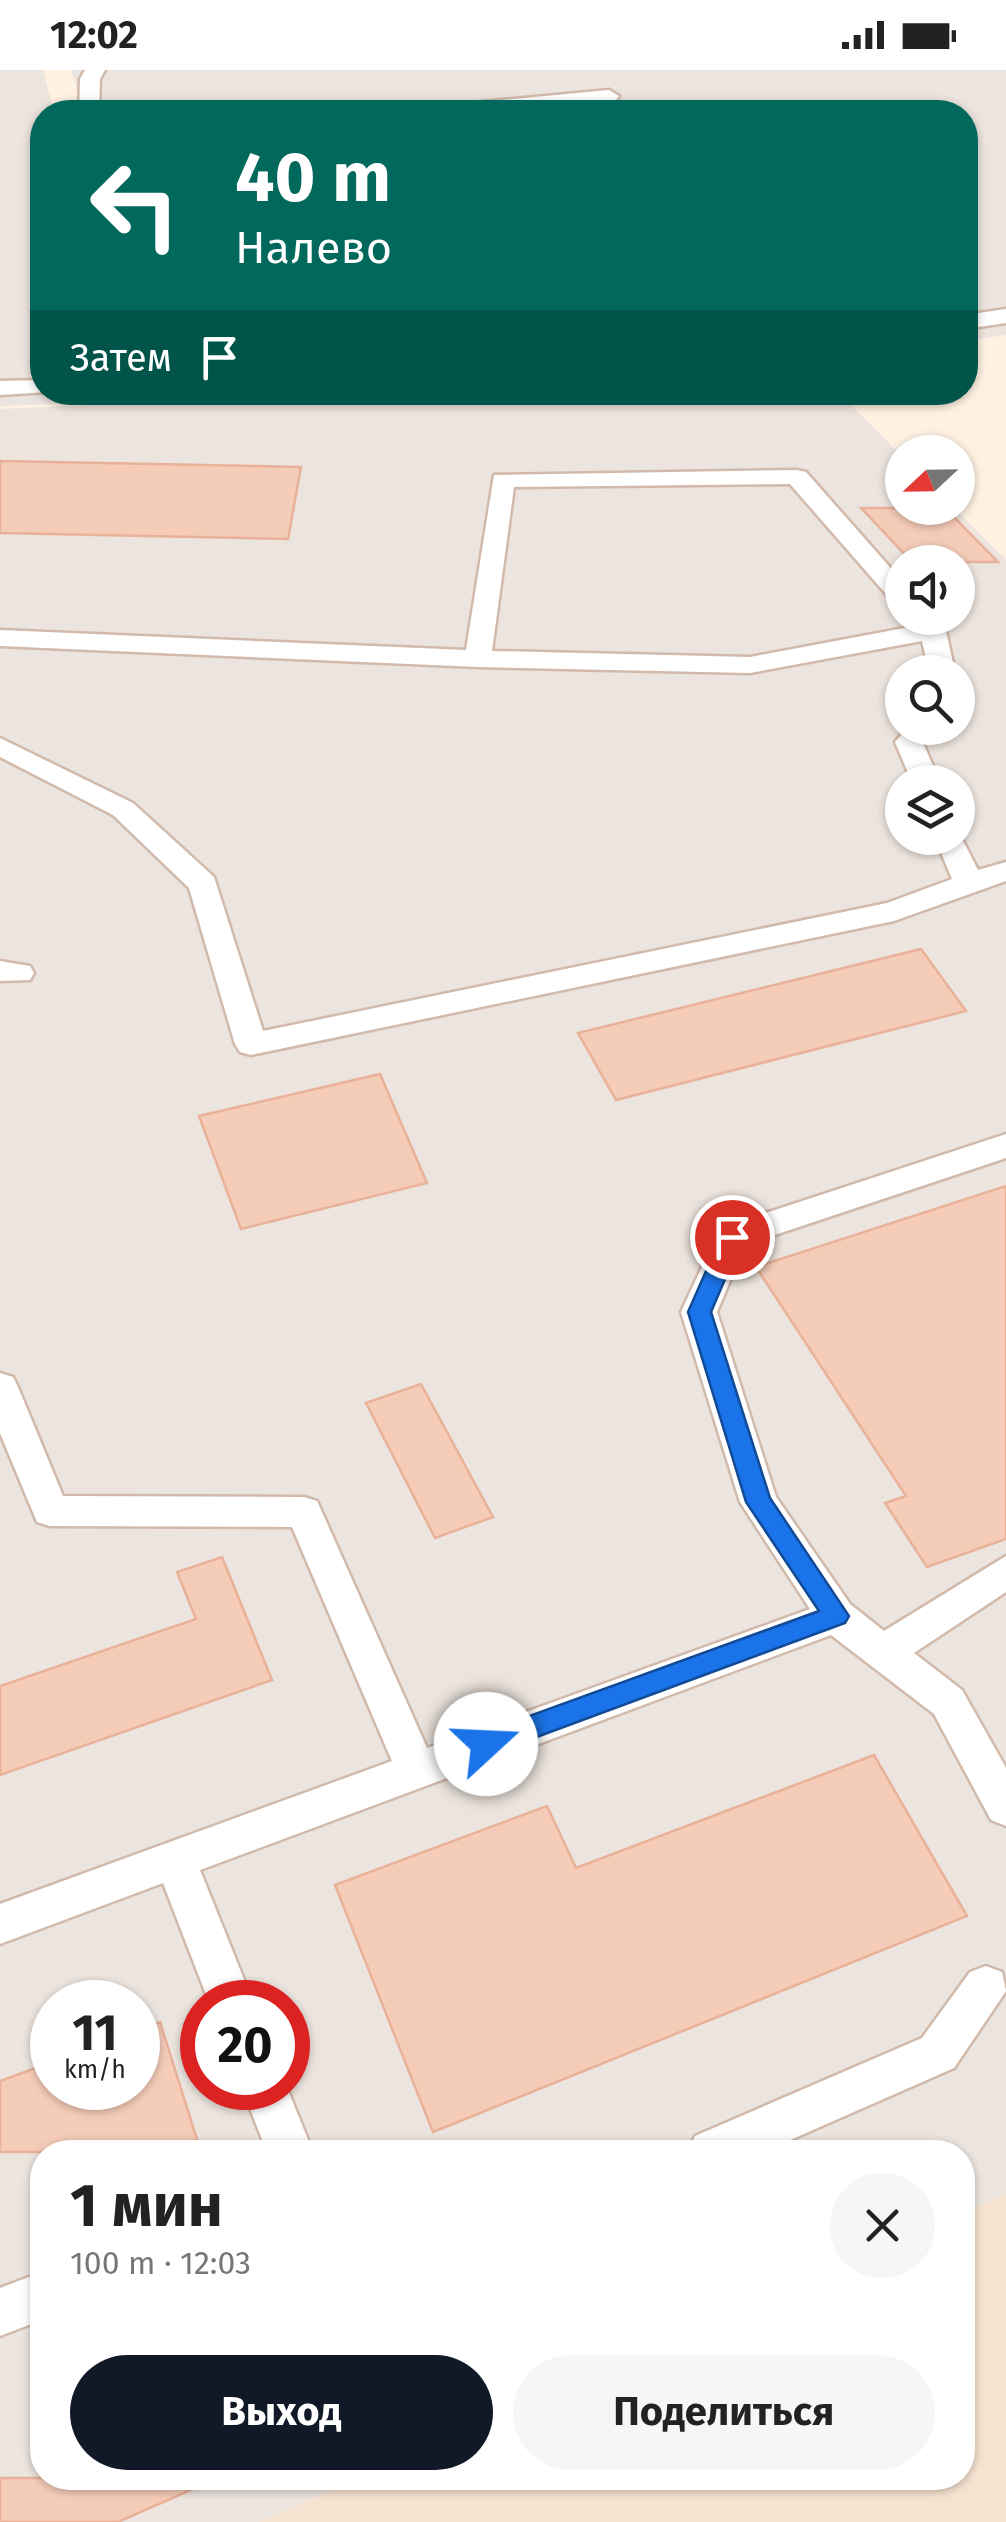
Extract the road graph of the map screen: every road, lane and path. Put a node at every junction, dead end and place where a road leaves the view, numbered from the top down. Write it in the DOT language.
graph roads {
  1 [pos="95,70"];
  2 [pos="609,96"];
  3 [pos="89,100"];
  4 [pos="567,100"];
  5 [pos="1006,316"];
  6 [pos="978,320"];
  7 [pos="30,387"];
  8 [pos="0,388"];
  9 [pos="885,577"];
  10 [pos="885,634"];
  11 [pos="0,638"];
  12 [pos="478,659"];
  13 [pos="0,746"];
  14 [pos="957,855"];
  15 [pos="1006,872"];
  16 [pos="969,883"];
  17 [pos="1006,1146"];
  18 [pos="0,1387"];
  19 [pos="1006,1572"];
  20 [pos="836,1616"];
  21 [pos="884,1652"];
  22 [pos="416,1769"];
  23 [pos="1006,1807"];
  24 [pos="174,1857"];
  25 [pos="0,1924"];
  26 [pos="223,1980"];
  27 [pos="986,1987"];
  28 [pos="274,2110"];
  29 [pos="285,2140"];
  30 [pos="739,2140"];
  31 [pos="30,2301"];
  32 [pos="0,2312"];
  1 -- 3 [label="lane"];
  2 -- 4 [label="lane"];
  5 -- 6 [label="lane"];
  7 -- 8 [label="lane"];
  9 -- 12 [label="lane"];
  10 -- 12 [label="lane"];
  11 -- 12 [label="lane"];
  13 -- 16 [label="lane"];
  14 -- 16 [label="lane"];
  15 -- 16 [label="lane"];
  17 -- 20 [label="lane"];
  18 -- 22 [label="lane"];
  19 -- 21 [label="lane"];
  20 -- 21 [label="lane"];
  20 -- 22 [label="lane"];
  21 -- 23 [label="lane"];
  22 -- 24 [label="lane"];
  24 -- 25 [label="lane"];
  24 -- 26 [label="lane"];
  27 -- 30 [label="lane"];
  28 -- 29 [label="lane"];
  31 -- 32 [label="lane"];
}
